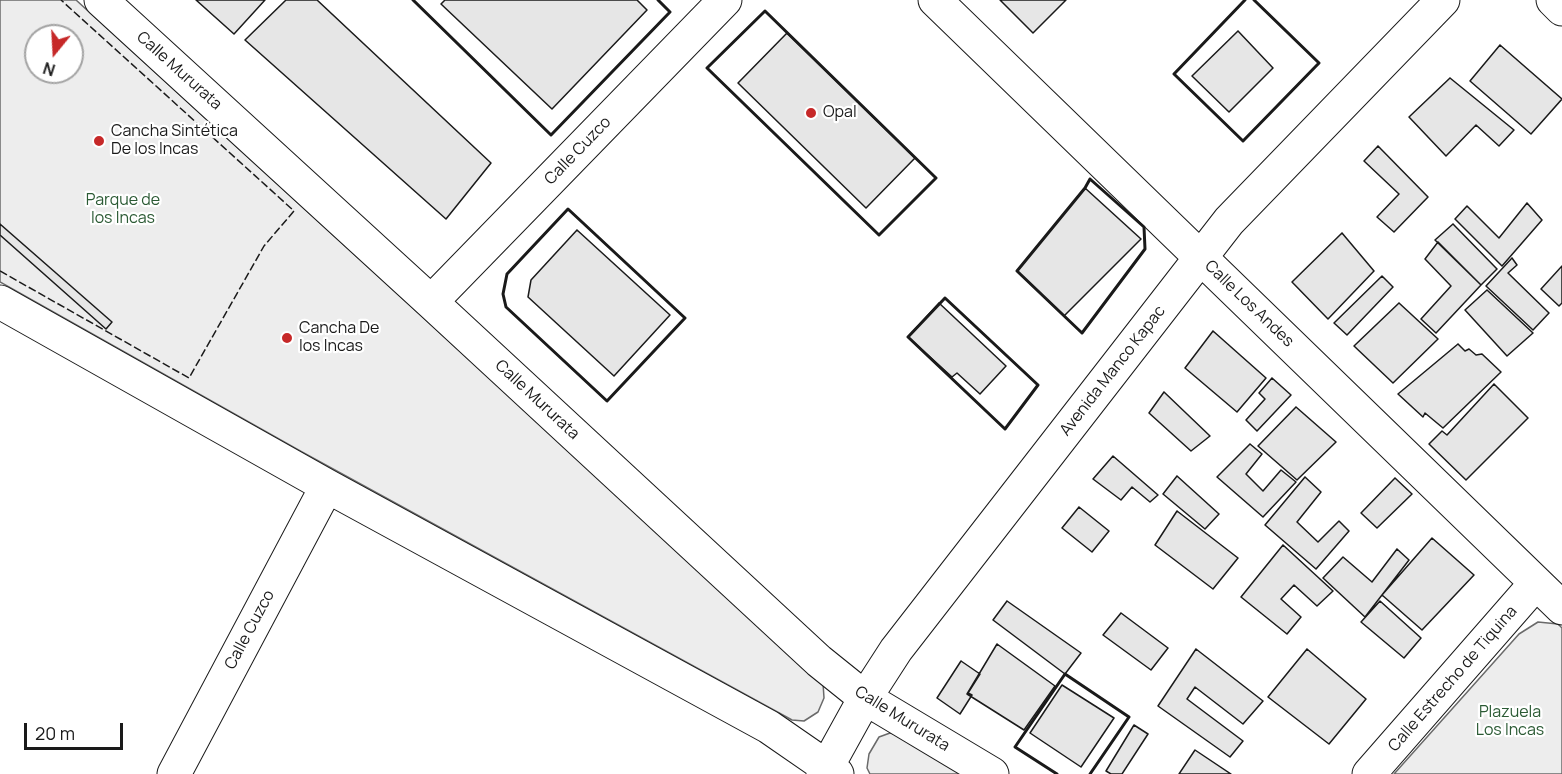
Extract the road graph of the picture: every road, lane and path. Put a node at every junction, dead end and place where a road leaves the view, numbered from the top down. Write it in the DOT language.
graph roads {
  1 [pos="101,0"];
  2 [pos="725,0"];
  3 [pos="935,0"];
  4 [pos="1443,0"];
  5 [pos="1553,0"];
  6 [pos="1562,9"];
  7 [pos="1201,257"];
  8 [pos="0,302"];
  9 [pos="431,302"];
  10 [pos="327,486"];
  11 [pos="1536,583"];
  12 [pos="1562,608"];
  13 [pos="865,698"];
  14 [pos="829,772"];
  15 [pos="174,774"];
  16 [pos="992,774"];
  17 [pos="1369,774"];
  1 -- 9 [label="street, Calle Mururata"];
  2 -- 9 [label="street, Calle Cuzco"];
  3 -- 7 [label="street, Calle Los Andes"];
  4 -- 7 [label="street, Avenida Manco Kapac"];
  5 -- 6 [label="street"];
  7 -- 11 [label="street, Calle Los Andes"];
  7 -- 13 [label="street, Avenida Manco Kapac"];
  8 -- 10 [label="street"];
  9 -- 13 [label="street, Calle Mururata"];
  10 -- 14 [label="street"];
  10 -- 15 [label="street, Calle Cuzco"];
  11 -- 12 [label="street, Calle Los Andes"];
  11 -- 17 [label="street, Calle Estrecho de Tiquina"];
  13 -- 14 [label="street, Avenida Manco Kapac"];
  13 -- 16 [label="street, Calle Mururata"];
}
